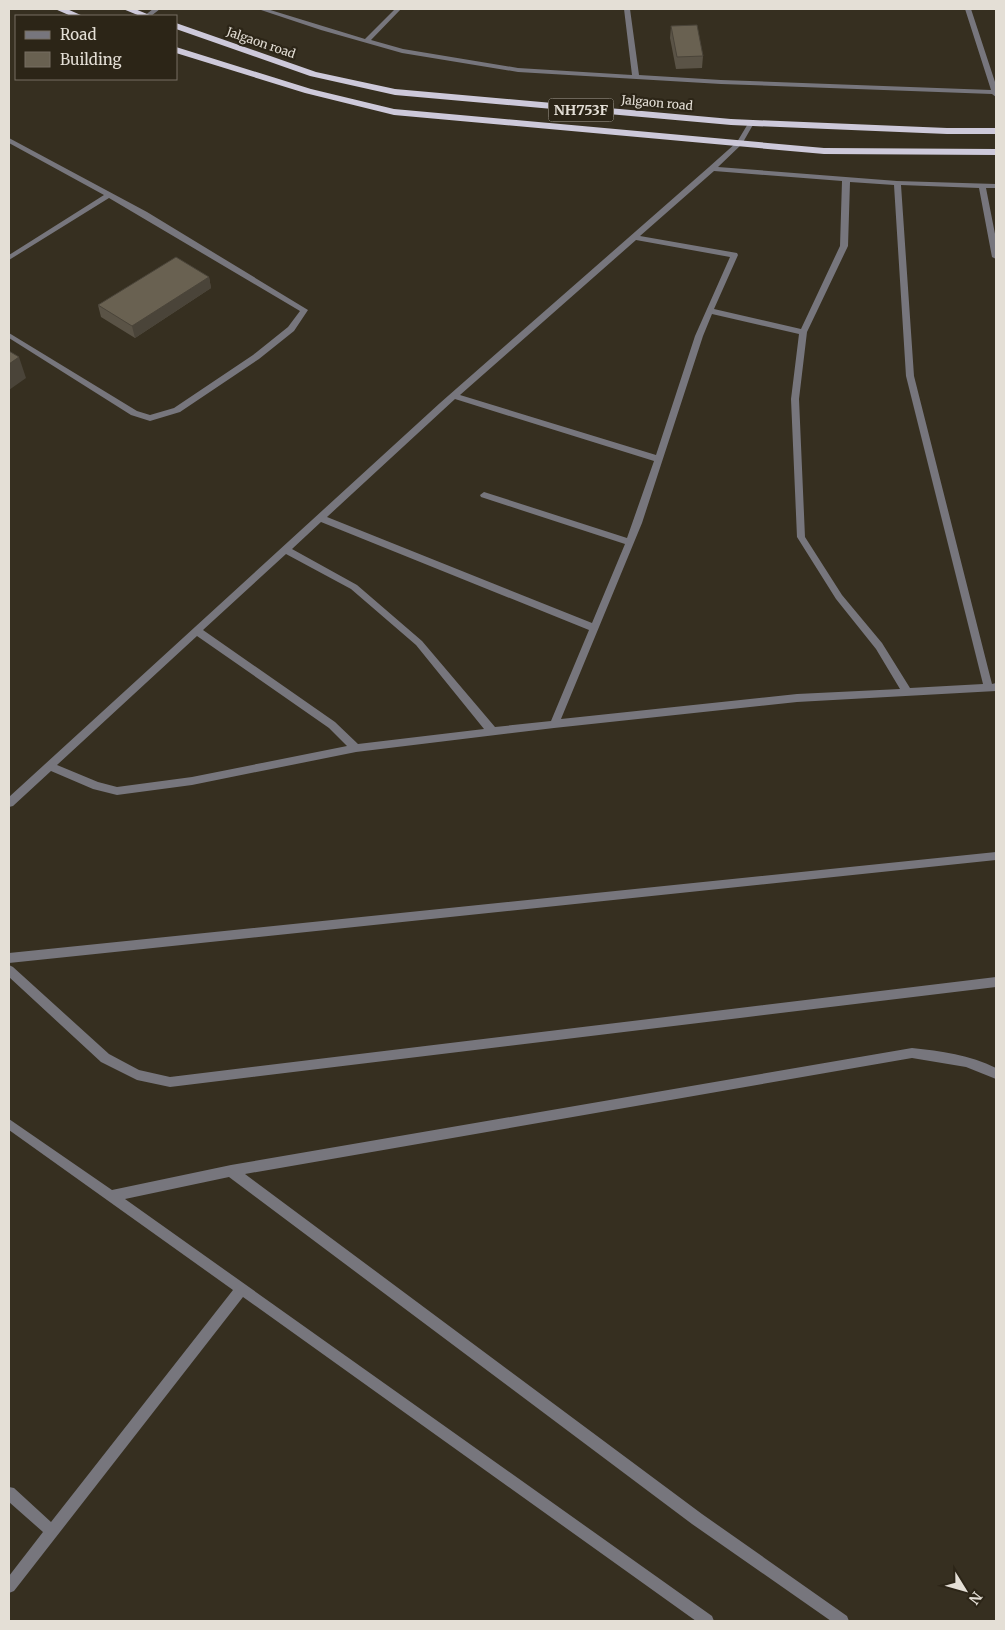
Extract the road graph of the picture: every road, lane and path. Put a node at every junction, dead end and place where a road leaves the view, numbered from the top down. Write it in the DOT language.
graph roads {
  1 [pos="59,9"];
  2 [pos="126,9"];
  3 [pos="261,9"];
  4 [pos="398,9"];
  5 [pos="627,9"];
  6 [pos="968,9"];
  7 [pos="76,15"];
  8 [pos="144,15"];
  9 [pos="178,27"];
  10 [pos="366,41"];
  11 [pos="178,51"];
  12 [pos="636,77"];
  13 [pos="996,93"];
  14 [pos="751,123"];
  15 [pos="996,131"];
  16 [pos="9,140"];
  17 [pos="740,143"];
  18 [pos="996,152"];
  19 [pos="712,170"];
  20 [pos="846,179"];
  21 [pos="897,183"];
  22 [pos="982,186"];
  23 [pos="996,186"];
  24 [pos="109,195"];
  25 [pos="994,234"];
  26 [pos="634,237"];
  27 [pos="996,257"];
  28 [pos="9,258"];
  29 [pos="710,311"];
  30 [pos="803,332"];
  31 [pos="9,335"];
  32 [pos="454,396"];
  33 [pos="659,459"];
  34 [pos="484,495"];
  35 [pos="321,518"];
  36 [pos="630,542"];
  37 [pos="286,550"];
  38 [pos="594,628"];
  39 [pos="197,631"];
  40 [pos="992,687"];
  41 [pos="907,692"];
  42 [pos="554,724"];
  43 [pos="492,731"];
  44 [pos="356,748"];
  45 [pos="49,766"];
  46 [pos="9,803"];
  47 [pos="996,856"];
  48 [pos="9,958"];
  49 [pos="9,970"];
  50 [pos="996,982"];
  51 [pos="996,1074"];
  52 [pos="9,1124"];
  53 [pos="232,1171"];
  54 [pos="110,1196"];
  55 [pos="242,1289"];
  56 [pos="9,1492"];
  57 [pos="51,1531"];
  58 [pos="9,1586"];
  59 [pos="707,1621"];
  60 [pos="842,1621"];
  1 -- 7 [label="highway"];
  2 -- 8 [label="highway"];
  3 -- 10 [label="street"];
  4 -- 10 [label="street"];
  5 -- 12 [label="street"];
  6 -- 13 [label="street"];
  9 -- 14 [label="highway, Jalgaon road / NH753F"];
  10 -- 12 [label="street"];
  11 -- 17 [label="highway, NH753F"];
  12 -- 13 [label="street"];
  14 -- 15 [label="highway, Jalgaon road / NH753F"];
  14 -- 17 [label="street"];
  16 -- 24 [label="street"];
  17 -- 18 [label="highway, NH753F"];
  17 -- 19 [label="street"];
  19 -- 20 [label="street"];
  19 -- 26 [label="street"];
  20 -- 21 [label="street"];
  20 -- 30 [label="street"];
  21 -- 22 [label="street"];
  21 -- 40 [label="street"];
  22 -- 23 [label="street"];
  22 -- 25 [label="street"];
  24 -- 28 [label="street"];
  24 -- 31 [label="street"];
  25 -- 27 [label="street"];
  26 -- 29 [label="street"];
  26 -- 32 [label="street"];
  29 -- 30 [label="street"];
  29 -- 33 [label="street"];
  30 -- 41 [label="street"];
  32 -- 33 [label="street"];
  32 -- 35 [label="street"];
  33 -- 36 [label="street"];
  34 -- 36 [label="street"];
  35 -- 37 [label="street"];
  35 -- 38 [label="street"];
  36 -- 38 [label="street"];
  37 -- 39 [label="street"];
  37 -- 43 [label="street"];
  38 -- 42 [label="street"];
  39 -- 44 [label="street"];
  39 -- 45 [label="street"];
  40 -- 41 [label="street"];
  41 -- 42 [label="street"];
  42 -- 43 [label="street"];
  43 -- 44 [label="street"];
  44 -- 45 [label="street"];
  45 -- 46 [label="street"];
  47 -- 48 [label="street"];
  49 -- 50 [label="street"];
  51 -- 53 [label="street"];
  52 -- 54 [label="street"];
  53 -- 54 [label="street"];
  53 -- 60 [label="street"];
  54 -- 55 [label="street"];
  55 -- 57 [label="street"];
  55 -- 59 [label="street"];
  56 -- 57 [label="street"];
  57 -- 58 [label="street"];
}
